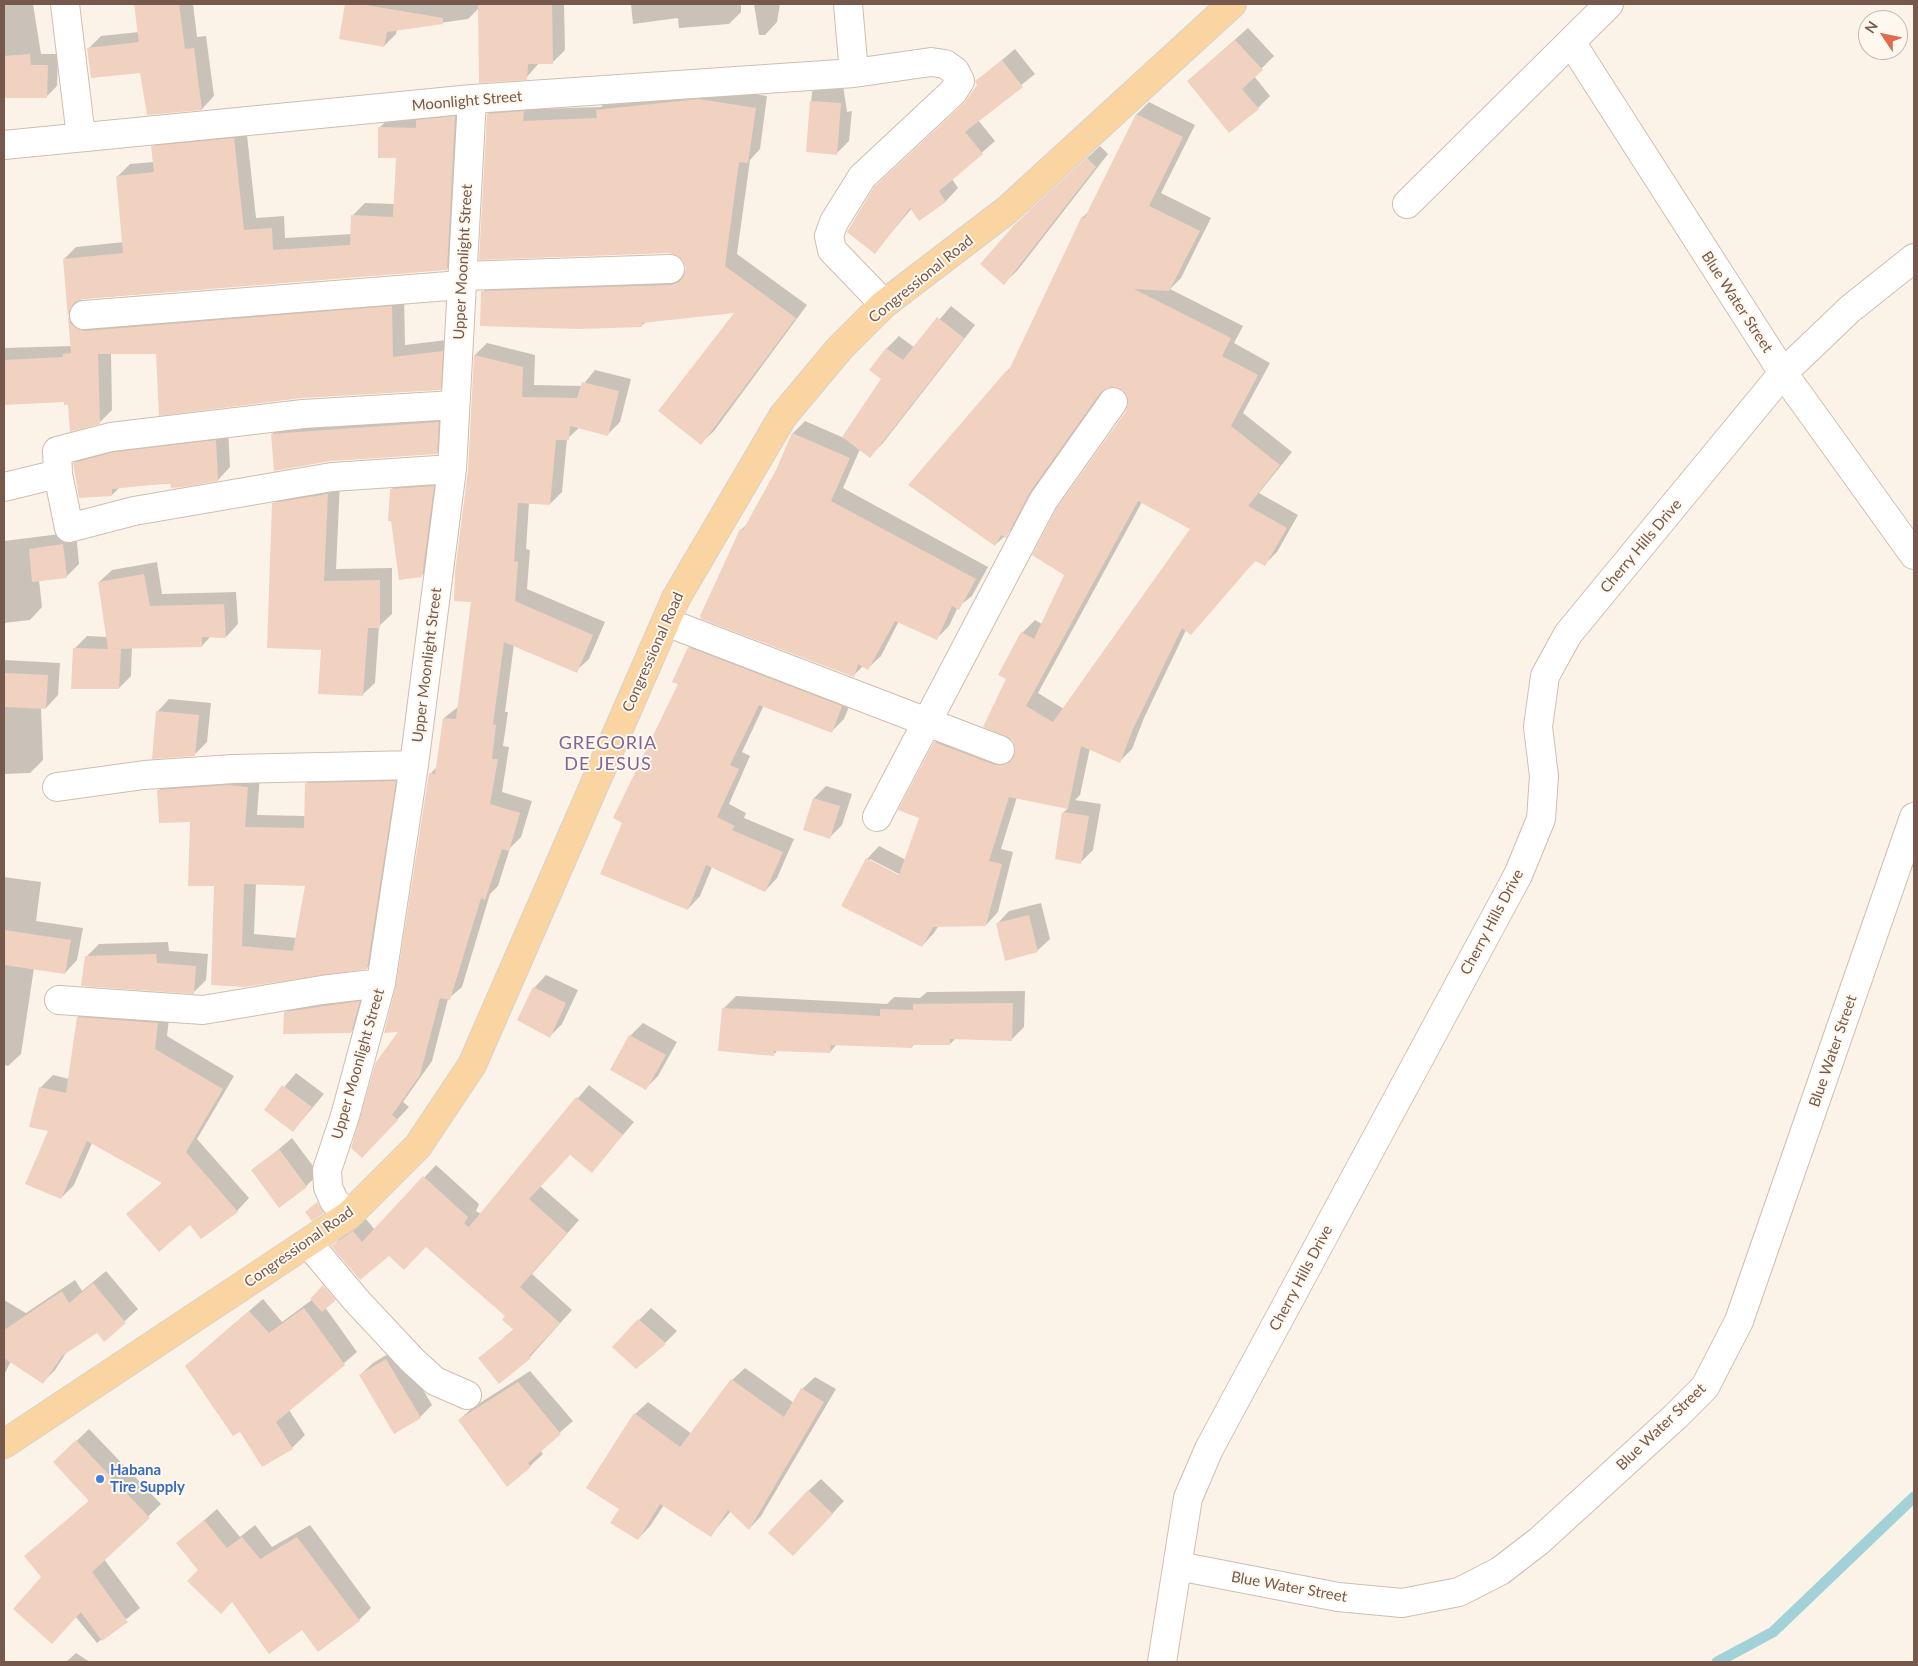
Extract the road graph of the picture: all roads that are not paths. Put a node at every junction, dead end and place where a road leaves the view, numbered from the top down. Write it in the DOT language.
graph roads {
  1 [pos="65,4"];
  2 [pos="848,4"];
  3 [pos="1232,4"];
  4 [pos="1609,4"];
  5 [pos="1571,42"];
  6 [pos="854,73"];
  7 [pos="472,99"];
  8 [pos="82,137"];
  9 [pos="4,145"];
  10 [pos="1407,204"];
  11 [pos="1914,258"];
  12 [pos="670,269"];
  13 [pos="462,280"];
  14 [pos="884,304"];
  15 [pos="84,315"];
  16 [pos="1783,373"];
  17 [pos="1113,402"];
  18 [pos="455,405"];
  19 [pos="452,469"];
  20 [pos="58,474"];
  21 [pos="4,487"];
  22 [pos="1914,555"];
  23 [pos="666,622"];
  24 [pos="927,722"];
  25 [pos="1000,750"];
  26 [pos="414,765"];
  27 [pos="57,787"];
  28 [pos="877,817"];
  29 [pos="1914,817"];
  30 [pos="381,983"];
  31 [pos="60,1000"];
  32 [pos="349,1215"];
  33 [pos="308,1243"];
  34 [pos="467,1395"];
  35 [pos="4,1444"];
  36 [pos="1178,1566"];
  37 [pos="1162,1662"];
  1 -- 8 [label="street"];
  2 -- 6 [label="street"];
  3 -- 14 [label="main road, Congressional Road"];
  4 -- 5 [label="street"];
  5 -- 10 [label="street"];
  5 -- 16 [label="street, Blue Water Street"];
  6 -- 7 [label="street, Moonlight Street"];
  6 -- 14 [label="street, Moonlight Street"];
  7 -- 8 [label="street, Moonlight Street"];
  7 -- 13 [label="street, Upper Moonlight Street"];
  8 -- 9 [label="street, Moonlight Street"];
  11 -- 16 [label="street, Cherry Hills Drive"];
  12 -- 13 [label="street"];
  13 -- 15 [label="street"];
  13 -- 18 [label="street, Upper Moonlight Street"];
  14 -- 23 [label="main road, Congressional Road"];
  16 -- 22 [label="street, Blue Water Street"];
  16 -- 36 [label="street, Cherry Hills Drive"];
  17 -- 24 [label="street"];
  18 -- 19 [label="street, Upper Moonlight Street"];
  18 -- 20 [label="street"];
  19 -- 20 [label="street"];
  19 -- 26 [label="street, Upper Moonlight Street"];
  20 -- 21 [label="street"];
  23 -- 24 [label="street"];
  23 -- 32 [label="main road, Congressional Road"];
  24 -- 25 [label="street"];
  24 -- 28 [label="street"];
  26 -- 27 [label="street"];
  26 -- 30 [label="street, Upper Moonlight Street"];
  29 -- 36 [label="street, Blue Water Street"];
  30 -- 31 [label="street"];
  30 -- 32 [label="street, Upper Moonlight Street"];
  32 -- 33 [label="main road, Congressional Road"];
  33 -- 34 [label="street"];
  33 -- 35 [label="main road, Congressional Road"];
  36 -- 37 [label="street, Cherry Hills Drive"];
}
